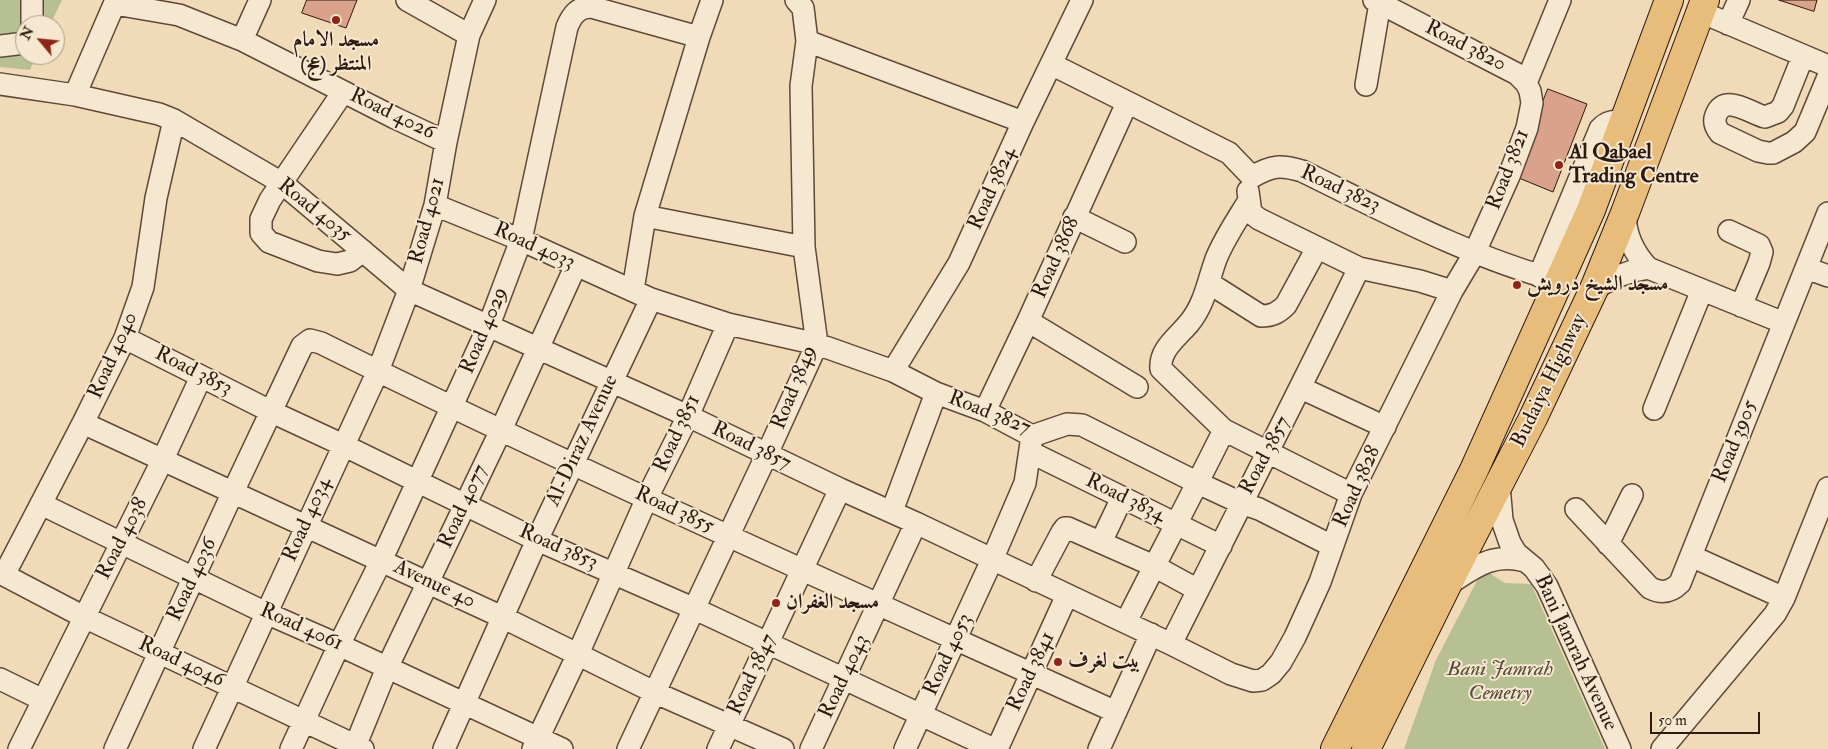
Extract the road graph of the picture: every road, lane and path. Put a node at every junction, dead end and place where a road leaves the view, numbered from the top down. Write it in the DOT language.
graph roads {
  1 [pos="32,0"];
  2 [pos="260,0"];
  3 [pos="407,0"];
  4 [pos="712,0"];
  5 [pos="796,0"];
  6 [pos="1082,0"];
  7 [pos="1560,0"];
  8 [pos="1669,0"];
  9 [pos="1739,0"];
  10 [pos="484,1"];
  11 [pos="115,2"];
  12 [pos="1377,2"];
  13 [pos="1703,6"];
  14 [pos="32,15"];
  15 [pos="1728,24"];
  16 [pos="469,35"];
  17 [pos="699,37"];
  18 [pos="242,40"];
  19 [pos="807,41"];
  20 [pos="15,44"];
  21 [pos="0,46"];
  22 [pos="1803,56"];
  23 [pos="1051,64"];
  24 [pos="1828,66"];
  25 [pos="1828,77"];
  26 [pos="1526,83"];
  27 [pos="0,84"];
  28 [pos="1366,85"];
  29 [pos="344,92"];
  30 [pos="75,95"];
  31 [pos="1127,103"];
  32 [pos="174,120"];
  33 [pos="1023,122"];
  34 [pos="446,142"];
  35 [pos="1252,177"];
  36 [pos="282,183"];
  37 [pos="1248,202"];
  38 [pos="435,204"];
  39 [pos="1625,213"];
  40 [pos="1828,213"];
  41 [pos="646,216"];
  42 [pos="1074,217"];
  43 [pos="1729,232"];
  44 [pos="521,240"];
  45 [pos="1125,242"];
  46 [pos="804,247"];
  47 [pos="1317,248"];
  48 [pos="363,251"];
  49 [pos="1474,254"];
  50 [pos="576,265"];
  51 [pos="1359,268"];
  52 [pos="1648,268"];
  53 [pos="1806,268"];
  54 [pos="1828,276"];
  55 [pos="1549,278"];
  56 [pos="1209,283"];
  57 [pos="1594,289"];
  58 [pos="409,290"];
  59 [pos="1702,290"];
  60 [pos="1452,291"];
  61 [pos="642,295"];
  62 [pos="1741,306"];
  63 [pos="1028,321"];
  64 [pos="728,324"];
  65 [pos="1784,324"];
  66 [pos="489,325"];
  67 [pos="125,338"];
  68 [pos="817,344"];
  69 [pos="537,348"];
  70 [pos="378,371"];
  71 [pos="893,371"];
  72 [pos="201,377"];
  73 [pos="612,382"];
  74 [pos="1137,387"];
  75 [pos="1302,388"];
  76 [pos="936,393"];
  77 [pos="452,406"];
  78 [pos="1654,409"];
  79 [pos="985,411"];
  80 [pos="272,412"];
  81 [pos="688,416"];
  82 [pos="84,423"];
  83 [pos="1385,427"];
  84 [pos="501,430"];
  85 [pos="1224,430"];
  86 [pos="343,444"];
  87 [pos="1031,444"];
  88 [pos="1267,452"];
  89 [pos="767,454"];
  90 [pos="163,459"];
  91 [pos="574,463"];
  92 [pos="418,482"];
  93 [pos="1198,483"];
  94 [pos="1499,485"];
  95 [pos="1828,488"];
  96 [pos="840,489"];
  97 [pos="233,492"];
  98 [pos="1351,494"];
  99 [pos="1632,495"];
  100 [pos="647,498"];
  101 [pos="1122,498"];
  102 [pos="1241,503"];
  103 [pos="41,504"];
  104 [pos="465,505"];
  105 [pos="1576,509"];
  106 [pos="892,512"];
  107 [pos="916,522"];
  108 [pos="1822,522"];
  109 [pos="1175,524"];
  110 [pos="306,526"];
  111 [pos="729,536"];
  112 [pos="537,540"];
  113 [pos="1100,542"];
  114 [pos="121,543"];
  115 [pos="1608,544"];
  116 [pos="1221,546"];
  117 [pos="1332,546"];
  118 [pos="1691,556"];
  119 [pos="992,560"];
  120 [pos="382,561"];
  121 [pos="1525,561"];
  122 [pos="1154,566"];
  123 [pos="802,570"];
  124 [pos="613,573"];
  125 [pos="2,574"];
  126 [pos="194,578"];
  127 [pos="1036,581"];
  128 [pos="429,583"];
  129 [pos="1447,585"];
  130 [pos="1198,590"];
  131 [pos="1067,595"];
  132 [pos="1784,598"];
  133 [pos="878,604"];
  134 [pos="695,609"];
  135 [pos="266,613"];
  136 [pos="84,617"];
  137 [pos="502,617"];
  138 [pos="1126,622"];
  139 [pos="1151,634"];
  140 [pos="956,640"];
  141 [pos="768,643"];
  142 [pos="1171,644"];
  143 [pos="339,645"];
  144 [pos="159,652"];
  145 [pos="578,654"];
  146 [pos="387,668"];
  147 [pos="1031,674"];
  148 [pos="0,679"];
  149 [pos="844,679"];
  150 [pos="1262,680"];
  151 [pos="232,687"];
  152 [pos="656,693"];
  153 [pos="43,700"];
  154 [pos="465,704"];
  155 [pos="1116,712"];
  156 [pos="922,714"];
  157 [pos="303,721"];
  158 [pos="730,725"];
  159 [pos="535,743"];
  160 [pos="357,748"];
  161 [pos="19,749"];
  162 [pos="116,749"];
  163 [pos="204,749"];
  164 [pos="291,749"];
  165 [pos="444,749"];
  166 [pos="562,749"];
  167 [pos="628,749"];
  168 [pos="718,749"];
  169 [pos="783,749"];
  170 [pos="811,749"];
  171 [pos="905,749"];
  172 [pos="996,749"];
  173 [pos="1099,749"];
  174 [pos="1335,749"];
  175 [pos="1366,749"];
  176 [pos="1620,749"];
  177 [pos="1662,749"];
  1 -- 14 [label="street"];
  2 -- 18 [label="street"];
  3 -- 16 [label="street"];
  4 -- 17 [label="street, Al-Diraz Avenue"];
  5 -- 19 [label="street, Road 3849"];
  6 -- 23 [label="street, Road 3824"];
  7 -- 26 [label="street"];
  8 -- 55 [label="main road, Budaiya Highway"];
  9 -- 15 [label="street"];
  10 -- 16 [label="street, Road 4021"];
  11 -- 18 [label="street, Road 4026"];
  11 -- 30 [label="street"];
  12 -- 26 [label="street, Road 3820"];
  12 -- 28 [label="street"];
  13 -- 15 [label="street"];
  13 -- 39 [label="main road, Budaiya Highway"];
  15 -- 22 [label="street"];
  16 -- 34 [label="street, Road 4021"];
  17 -- 41 [label="street, Al-Diraz Avenue"];
  17 -- 44 [label="street, Road 4029"];
  18 -- 29 [label="street, Road 4026"];
  19 -- 33 [label="street"];
  19 -- 46 [label="street, Road 3849"];
  20 -- 21 [label="street"];
  22 -- 24 [label="street"];
  22 -- 25 [label="street"];
  23 -- 31 [label="street"];
  23 -- 33 [label="street, Road 3824"];
  26 -- 49 [label="street, Road 3821"];
  27 -- 30 [label="street, Road 4035"];
  29 -- 34 [label="street, Road 4026"];
  29 -- 36 [label="street"];
  30 -- 32 [label="street, Road 4035"];
  31 -- 35 [label="street"];
  31 -- 42 [label="street, Road 3868"];
  32 -- 36 [label="street, Road 4035"];
  32 -- 67 [label="street, Road 4040"];
  33 -- 71 [label="street, Road 3824"];
  34 -- 38 [label="street, Road 4021"];
  35 -- 37 [label="street"];
  35 -- 49 [label="street, Road 3823"];
  36 -- 48 [label="street, Road 4035"];
  36 -- 48 [label="street"];
  37 -- 47 [label="street"];
  37 -- 56 [label="street"];
  38 -- 44 [label="street, Road 4033"];
  38 -- 58 [label="street, Road 4021"];
  39 -- 52 [label="street"];
  39 -- 57 [label="main road, Budaiya Highway"];
  40 -- 53 [label="street, Road 3905"];
  41 -- 46 [label="street"];
  41 -- 61 [label="street, Al-Diraz Avenue"];
  42 -- 45 [label="street"];
  42 -- 63 [label="street, Road 3868"];
  43 -- 62 [label="street"];
  44 -- 50 [label="street, Road 4033"];
  44 -- 66 [label="street, Road 4029"];
  46 -- 68 [label="street, Road 3849"];
  47 -- 51 [label="street"];
  47 -- 56 [label="street"];
  48 -- 58 [label="street, Road 4035"];
  49 -- 55 [label="street, Road 3823"];
  49 -- 60 [label="street, Road 3828"];
  50 -- 61 [label="street, Road 4033"];
  50 -- 69 [label="street, Road 4077"];
  51 -- 60 [label="street"];
  51 -- 75 [label="street, Road 3857"];
  52 -- 57 [label="street"];
  52 -- 59 [label="street"];
  53 -- 54 [label="street"];
  53 -- 65 [label="street, Road 3905"];
  55 -- 174 [label="main road, Budaiya Highway"];
  56 -- 85 [label="street"];
  57 -- 94 [label="main road, Budaiya Highway"];
  58 -- 66 [label="street, Road 4035"];
  58 -- 70 [label="street, Road 4034"];
  59 -- 62 [label="street"];
  59 -- 78 [label="street"];
  60 -- 83 [label="street, Road 3828"];
  61 -- 64 [label="street, Road 3827"];
  61 -- 73 [label="street, Al-Diraz Avenue"];
  62 -- 65 [label="street"];
  63 -- 74 [label="street"];
  63 -- 79 [label="street, Road 3868"];
  64 -- 68 [label="street, Road 3827"];
  64 -- 81 [label="street, Road 3851"];
  65 -- 118 [label="street, Road 3905"];
  66 -- 69 [label="street, Road 4035"];
  66 -- 77 [label="street, Road 4029"];
  67 -- 72 [label="street, Road 3853"];
  67 -- 82 [label="street, Road 4040"];
  68 -- 71 [label="street, Road 3827"];
  68 -- 89 [label="street, Road 3849"];
  69 -- 73 [label="street, Road 4035"];
  69 -- 84 [label="street, Road 4077"];
  70 -- 77 [label="street, Road 3855"];
  70 -- 80 [label="street, Road 3855"];
  70 -- 86 [label="street, Road 4034"];
  71 -- 76 [label="street, Road 3827"];
  72 -- 80 [label="street, Road 3853"];
  72 -- 90 [label="street, Road 4038"];
  73 -- 81 [label="street, Road 3857"];
  73 -- 91 [label="street, Al-Diraz Avenue"];
  75 -- 83 [label="street"];
  75 -- 88 [label="street, Road 3857"];
  76 -- 79 [label="street, Road 3827"];
  76 -- 106 [label="street"];
  77 -- 84 [label="street, Road 3855"];
  77 -- 92 [label="street, Road 4029"];
  79 -- 87 [label="street, Road 3827"];
  80 -- 86 [label="street, Road 3853"];
  80 -- 97 [label="street, Road 4036"];
  81 -- 89 [label="street, Road 3857"];
  81 -- 100 [label="street, Road 3851"];
  82 -- 90 [label="street, Avenue 40"];
  82 -- 103 [label="street, Road 4040"];
  83 -- 98 [label="street, Road 3828"];
  84 -- 91 [label="street, Road 3855"];
  84 -- 104 [label="street, Road 4077"];
  85 -- 88 [label="street"];
  85 -- 93 [label="street"];
  86 -- 92 [label="street, Road 3853"];
  86 -- 110 [label="street, Road 4034"];
  87 -- 93 [label="street, Road 3827"];
  87 -- 101 [label="street, Road 3834"];
  87 -- 119 [label="street, Road 4053"];
  88 -- 98 [label="street"];
  88 -- 102 [label="street, Road 3857"];
  89 -- 96 [label="street, Road 3857"];
  89 -- 111 [label="street, Road 3849"];
  90 -- 97 [label="street, Avenue 40"];
  90 -- 114 [label="street, Road 4038"];
  91 -- 100 [label="street, Road 3855"];
  91 -- 112 [label="street, Al-Diraz Avenue"];
  92 -- 104 [label="street, Road 3853"];
  92 -- 120 [label="street, Road 4029"];
  93 -- 102 [label="street, Road 3827"];
  93 -- 109 [label="street"];
  94 -- 121 [label="street, Bani Jamrah Avenue"];
  94 -- 129 [label="main road, Budaiya Highway"];
  95 -- 108 [label="street"];
  96 -- 106 [label="street, Road 3857"];
  96 -- 123 [label="street, Road 3847"];
  97 -- 110 [label="street, Avenue 40"];
  97 -- 126 [label="street, Road 4036"];
  98 -- 117 [label="street, Road 3828"];
  99 -- 115 [label="street"];
  100 -- 111 [label="street, Road 3855"];
  100 -- 124 [label="street, Road 3851"];
  101 -- 109 [label="street, Road 3834"];
  101 -- 113 [label="street"];
  102 -- 116 [label="street, Road 3857"];
  102 -- 117 [label="street, Road 3827"];
  103 -- 114 [label="street, Road 4061"];
  103 -- 125 [label="street, Road 4040"];
  104 -- 112 [label="street, Road 3853"];
  104 -- 128 [label="street, Road 4077"];
  105 -- 115 [label="street, Road 3905"];
  106 -- 107 [label="street, Road 3857"];
  107 -- 119 [label="street, Road 3857"];
  107 -- 133 [label="street, Road 4043"];
  108 -- 132 [label="street"];
  109 -- 116 [label="street, Road 3834"];
  109 -- 122 [label="street"];
  110 -- 120 [label="street, Avenue 40"];
  110 -- 135 [label="street, Road 4034"];
  111 -- 123 [label="street, Road 3855"];
  111 -- 134 [label="street, Road 3849"];
  112 -- 124 [label="street, Road 3853"];
  112 -- 137 [label="street, Al-Diraz Avenue"];
  113 -- 122 [label="street"];
  113 -- 127 [label="street"];
  114 -- 126 [label="street, Road 4061"];
  114 -- 136 [label="street, Road 4038"];
  115 -- 118 [label="street, Road 3905"];
  116 -- 130 [label="street, Road 3857"];
  117 -- 150 [label="street, Road 3828"];
  118 -- 132 [label="street"];
  119 -- 127 [label="street, Road 3857"];
  119 -- 140 [label="street, Road 4053"];
  120 -- 128 [label="street, Avenue 40"];
  120 -- 143 [label="street, Road 4029"];
  121 -- 129 [label="street, Bani Jamrah Avenue"];
  121 -- 176 [label="street, Bani Jamrah Avenue"];
  122 -- 130 [label="street"];
  122 -- 138 [label="street"];
  123 -- 133 [label="street, Road 3855"];
  123 -- 141 [label="street, Road 3847"];
  124 -- 134 [label="street, Road 3853"];
  124 -- 145 [label="street, Road 3851"];
  125 -- 136 [label="street, Road 4046"];
  126 -- 135 [label="street, Road 4061"];
  126 -- 144 [label="street, Road 4036"];
  127 -- 131 [label="street, Road 3857"];
  128 -- 137 [label="street, Avenue 40"];
  128 -- 146 [label="street, Road 4077"];
  129 -- 175 [label="main road, Budaiya Highway"];
  130 -- 142 [label="street, Road 3857"];
  131 -- 138 [label="street, Road 3857"];
  131 -- 147 [label="street, Road 3841"];
  132 -- 177 [label="street"];
  133 -- 140 [label="street, Road 3855"];
  133 -- 149 [label="street, Road 4043"];
  134 -- 141 [label="street, Road 3853"];
  134 -- 152 [label="street, Road 3849"];
  135 -- 143 [label="street, Road 4061"];
  135 -- 151 [label="street, Road 4034"];
  136 -- 144 [label="street, Road 4046"];
  136 -- 153 [label="street, Road 4038"];
  137 -- 145 [label="street, Avenue 40"];
  137 -- 154 [label="street, Al-Diraz Avenue"];
  138 -- 139 [label="street, Road 3857"];
  139 -- 142 [label="street, Road 3857"];
  139 -- 155 [label="street"];
  140 -- 147 [label="street, Road 3855"];
  140 -- 156 [label="street, Road 4053"];
  141 -- 149 [label="street, Road 3853"];
  141 -- 158 [label="street, Road 3847"];
  142 -- 150 [label="street, Road 3857"];
  143 -- 146 [label="street, Road 4061"];
  143 -- 157 [label="street, Road 4029"];
  144 -- 151 [label="street, Road 4046"];
  144 -- 162 [label="street, Road 4036"];
  145 -- 152 [label="street, Avenue 40"];
  145 -- 159 [label="street, Road 3851"];
  146 -- 154 [label="street, Road 4061"];
  146 -- 160 [label="street, Road 4077"];
  147 -- 155 [label="street, Road 3855"];
  147 -- 172 [label="street, Road 3841"];
  148 -- 153 [label="street"];
  149 -- 156 [label="street, Road 3853"];
  149 -- 170 [label="street, Road 4043"];
  151 -- 157 [label="street, Road 4046"];
  151 -- 163 [label="street, Road 4034"];
  152 -- 158 [label="street, Avenue 40"];
  152 -- 167 [label="street, Road 3849"];
  153 -- 161 [label="street, Road 4038"];
  154 -- 159 [label="street, Road 4061"];
  154 -- 165 [label="street, Al-Diraz Avenue"];
  155 -- 173 [label="street"];
  156 -- 171 [label="street, Road 4053"];
  156 -- 172 [label="street, Road 3853"];
  157 -- 160 [label="street, Road 4046"];
  157 -- 164 [label="street, Road 4029"];
  158 -- 168 [label="street, Road 3847"];
  158 -- 169 [label="street, Avenue 40"];
  159 -- 166 [label="street, Road 4061"];
}
